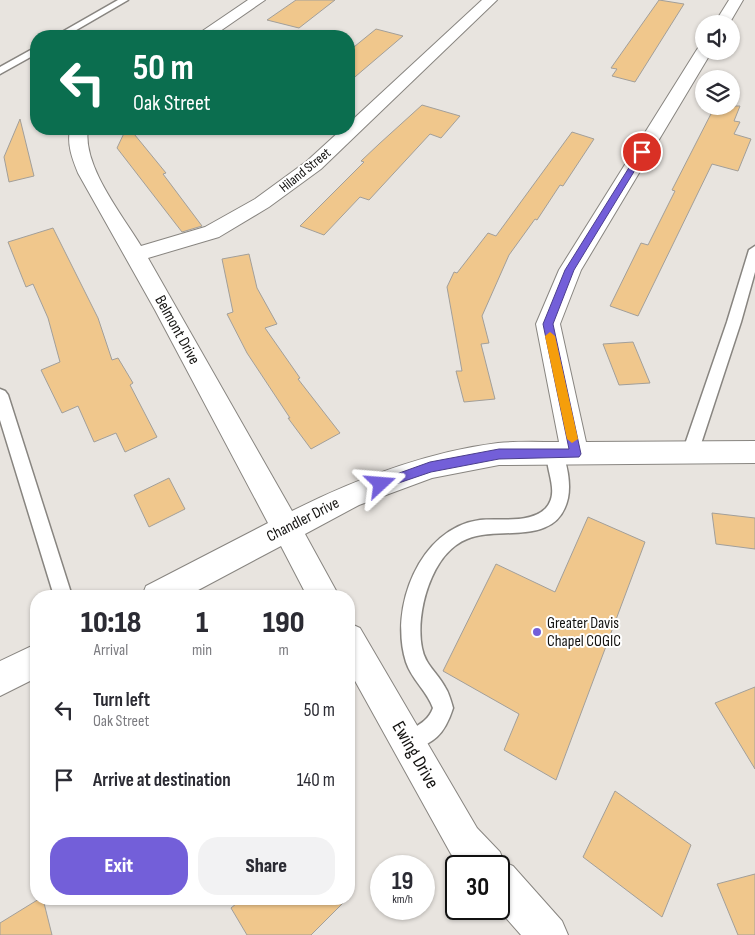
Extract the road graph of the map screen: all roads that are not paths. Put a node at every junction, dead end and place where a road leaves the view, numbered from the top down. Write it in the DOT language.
graph roads {
  1 [pos="124,0"];
  2 [pos="258,0"];
  3 [pos="490,0"];
  4 [pos="743,0"];
  5 [pos="729,15"];
  6 [pos="71,30"];
  7 [pos="212,30"];
  8 [pos="30,54"];
  9 [pos="698,60"];
  10 [pos="0,71"];
  11 [pos="355,127"];
  12 [pos="79,135"];
  13 [pos="346,135"];
  14 [pos="755,250"];
  15 [pos="136,254"];
  16 [pos="0,395"];
  17 [pos="755,452"];
  18 [pos="690,453"];
  19 [pos="565,454"];
  20 [pos="286,529"];
  21 [pos="61,590"];
  22 [pos="169,590"];
  23 [pos="321,590"];
  24 [pos="355,650"];
  25 [pos="30,663"];
  26 [pos="0,679"];
  27 [pos="408,743"];
  28 [pos="476,855"];
  29 [pos="510,892"];
  30 [pos="548,935"];
  1 -- 6 [label="lane"];
  2 -- 7 [label="street"];
  3 -- 11 [label="street, Hiland Street"];
  4 -- 5 [label="street"];
  8 -- 10 [label="lane"];
  9 -- 19 [label="street"];
  12 -- 15 [label="street, Belmont Drive"];
  13 -- 15 [label="street, Hiland Street"];
  14 -- 18 [label="lane"];
  15 -- 20 [label="street, Belmont Drive"];
  16 -- 21 [label="lane"];
  17 -- 18 [label="street, Chandler Drive"];
  18 -- 19 [label="street, Chandler Drive"];
  19 -- 20 [label="street, Chandler Drive"];
  19 -- 27 [label="lane"];
  20 -- 22 [label="street, Chandler Drive"];
  20 -- 23 [label="street"];
  24 -- 27 [label="street, Ewing Drive"];
  25 -- 26 [label="street"];
  27 -- 28 [label="street, Ewing Drive"];
  29 -- 30 [label="street"];
}
